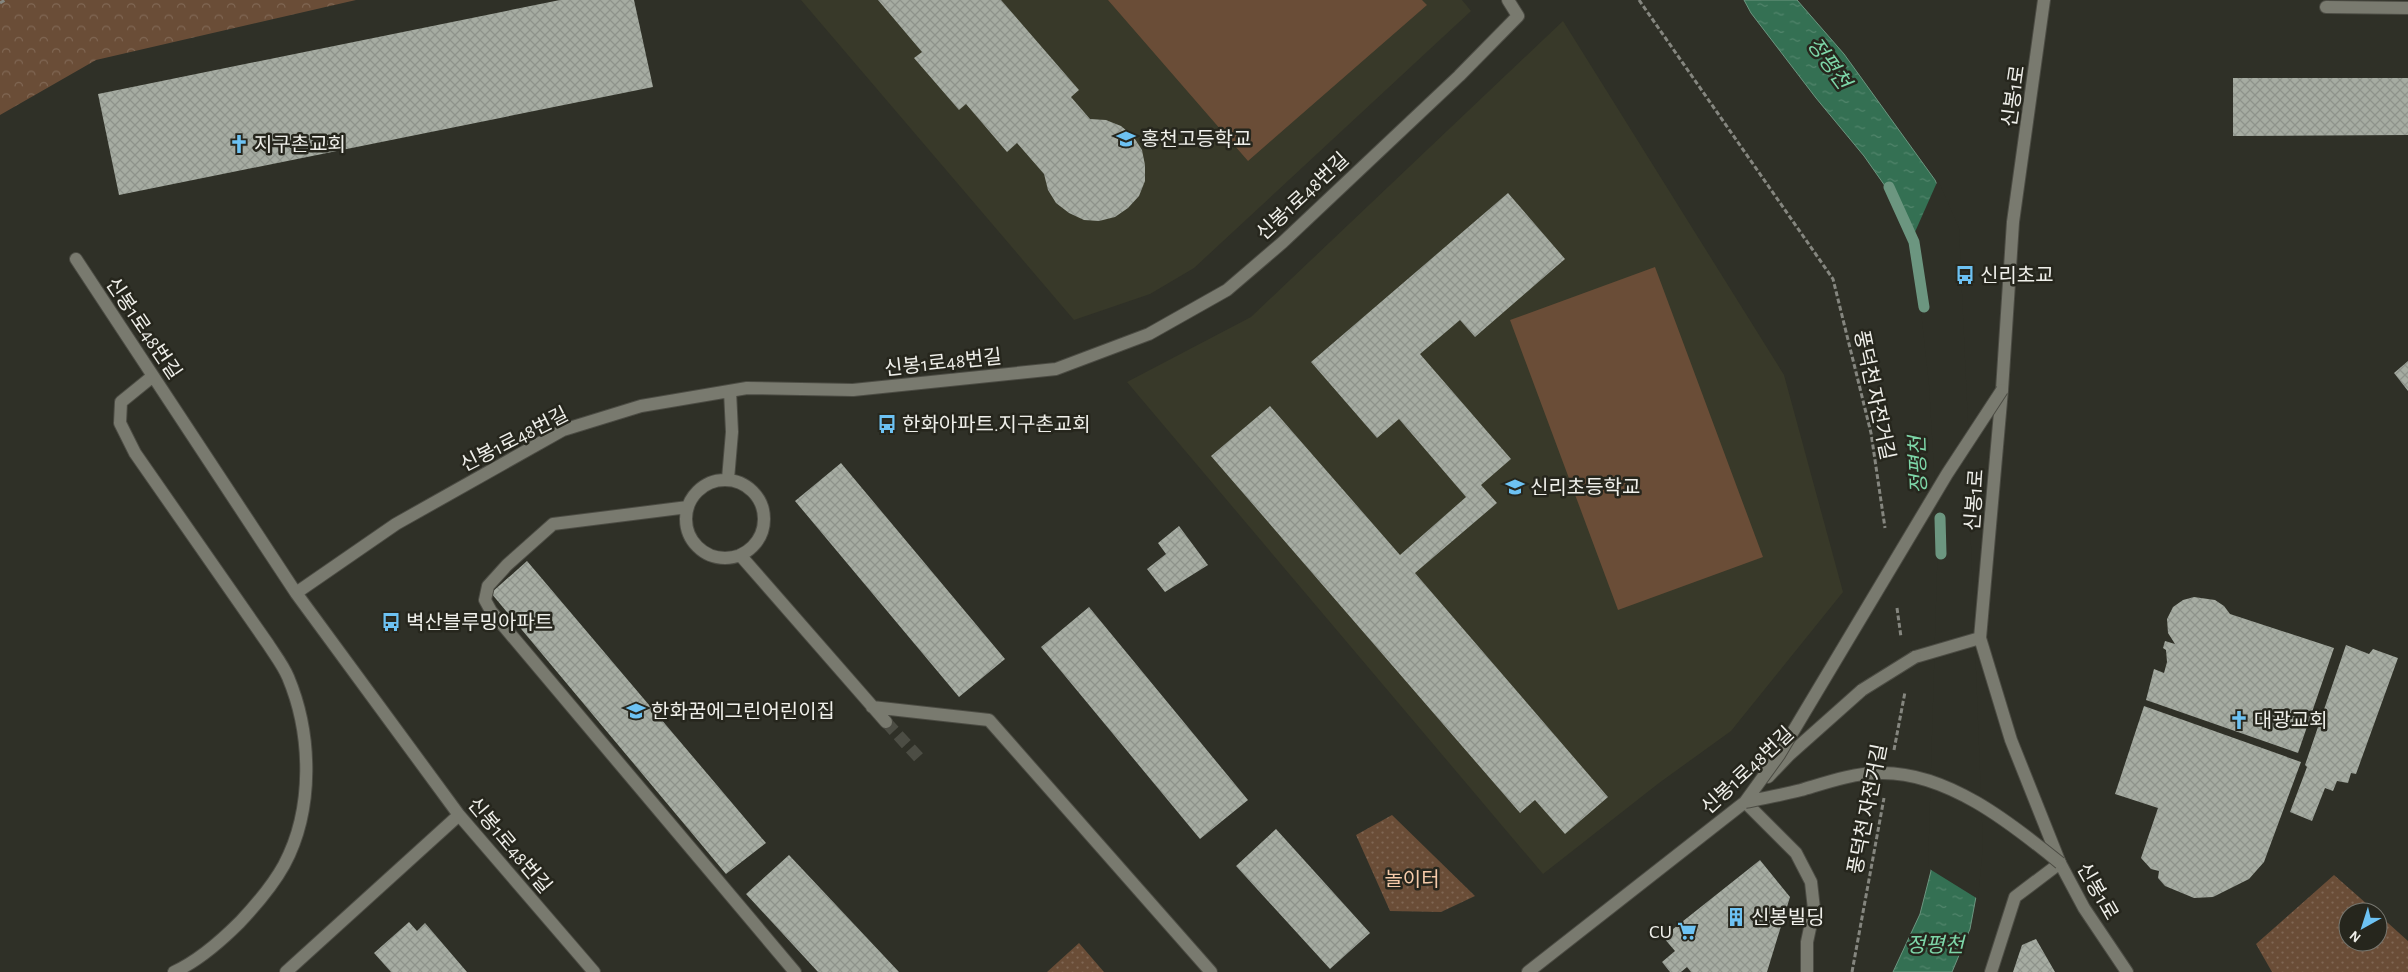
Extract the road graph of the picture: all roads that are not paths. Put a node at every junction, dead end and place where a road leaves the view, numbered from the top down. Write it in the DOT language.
graph roads {
  1 [pos="1508,0"];
  2 [pos="2044,0"];
  3 [pos="2326,7"];
  4 [pos="2408,8"];
  5 [pos="76,259"];
  6 [pos="153,376"];
  7 [pos="2002,390"];
  8 [pos="730,391"];
  9 [pos="728,479"];
  10 [pos="688,507"];
  11 [pos="740,555"];
  12 [pos="296,593"];
  13 [pos="1980,638"];
  14 [pos="872,707"];
  15 [pos="886,722"];
  16 [pos="1745,802"];
  17 [pos="459,814"];
  18 [pos="2060,863"];
  19 [pos="174,972"];
  20 [pos="286,972"];
  21 [pos="594,972"];
  22 [pos="795,972"];
  23 [pos="1211,972"];
  24 [pos="1528,972"];
  25 [pos="1807,972"];
  26 [pos="1992,972"];
  27 [pos="2127,972"];
  1 -- 8 [label="street, 신봉1로48번길"];
  2 -- 7 [label="street, 신봉1로"];
  3 -- 4 [label="street"];
  5 -- 6 [label="street, 신봉1로48번길"];
  6 -- 12 [label="street, 신봉1로48번길"];
  6 -- 19 [label="street"];
  7 -- 13 [label="street, 신봉1로"];
  7 -- 16 [label="street, bridge"];
  8 -- 9 [label="street"];
  8 -- 12 [label="street, 신봉1로48번길"];
  9 -- 10 [label="street"];
  9 -- 11 [label="street"];
  10 -- 11 [label="street"];
  10 -- 22 [label="street"];
  11 -- 14 [label="street"];
  12 -- 17 [label="street, 신봉1로48번길"];
  13 -- 16 [label="street, 신봉1로48번길, bridge"];
  13 -- 18 [label="street, 신봉1로"];
  14 -- 15 [label="street"];
  14 -- 23 [label="street"];
  16 -- 18 [label="street, bridge"];
  16 -- 24 [label="street, 신봉1로48번길"];
  16 -- 25 [label="street"];
  17 -- 20 [label="street"];
  17 -- 21 [label="street, 신봉1로48번길"];
  18 -- 26 [label="street"];
  18 -- 27 [label="street, 신봉1로"];
}
